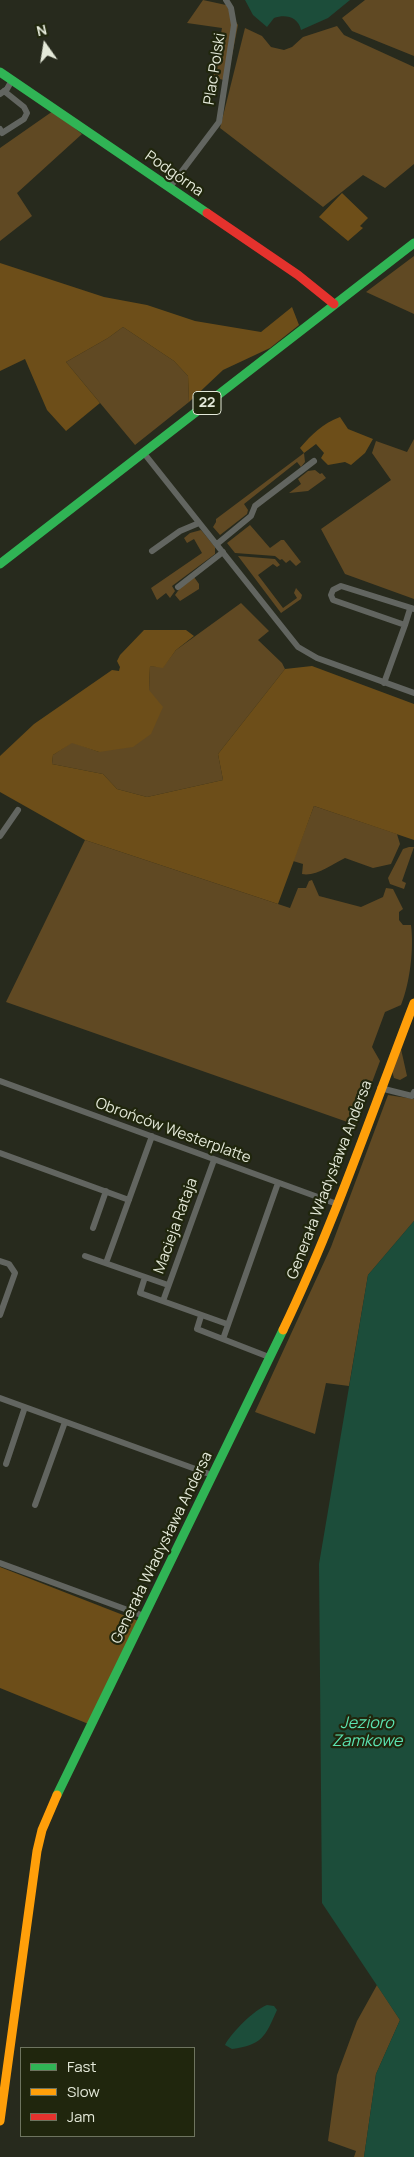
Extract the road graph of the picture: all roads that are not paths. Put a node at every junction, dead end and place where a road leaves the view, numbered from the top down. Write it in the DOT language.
graph roads {
  1 [pos="226,0"];
  2 [pos="0,72"];
  3 [pos="12,80"];
  4 [pos="2,93"];
  5 [pos="0,129"];
  6 [pos="170,187"];
  7 [pos="414,243"];
  8 [pos="334,304"];
  9 [pos="143,452"];
  10 [pos="314,461"];
  11 [pos="199,522"];
  12 [pos="217,544"];
  13 [pos="152,551"];
  14 [pos="223,552"];
  15 [pos="0,564"];
  16 [pos="178,587"];
  17 [pos="412,609"];
  18 [pos="405,625"];
  19 [pos="384,683"];
  20 [pos="414,693"];
  21 [pos="18,810"];
  22 [pos="0,836"];
  23 [pos="414,1003"];
  24 [pos="0,1081"];
  25 [pos="380,1088"];
  26 [pos="413,1095"];
  27 [pos="152,1136"];
  28 [pos="0,1153"];
  29 [pos="214,1160"];
  30 [pos="278,1183"];
  31 [pos="106,1191"];
  32 [pos="129,1200"];
  33 [pos="337,1204"];
  34 [pos="93,1228"];
  35 [pos="85,1256"];
  36 [pos="0,1261"];
  37 [pos="106,1263"];
  38 [pos="145,1277"];
  39 [pos="168,1285"];
  40 [pos="163,1301"];
  41 [pos="0,1315"];
  42 [pos="201,1316"];
  43 [pos="227,1324"];
  44 [pos="223,1339"];
  45 [pos="270,1357"];
  46 [pos="0,1398"];
  47 [pos="25,1407"];
  48 [pos="65,1422"];
  49 [pos="6,1464"];
  50 [pos="212,1475"];
  51 [pos="35,1505"];
  52 [pos="0,1563"];
  53 [pos="144,1616"];
  54 [pos="0,2122"];
  1 -- 6 [label="street, Plac Polski"];
  2 -- 3 [label="main road, Podgórna"];
  3 -- 4 [label="street"];
  3 -- 6 [label="main road, Podgórna"];
  4 -- 5 [label="street"];
  6 -- 8 [label="main road, Podgórna"];
  7 -- 8 [label="main road, 22"];
  8 -- 9 [label="main road, 22"];
  9 -- 11 [label="street"];
  9 -- 15 [label="main road, 22"];
  10 -- 12 [label="street"];
  11 -- 12 [label="street"];
  11 -- 13 [label="street"];
  12 -- 14 [label="street"];
  14 -- 16 [label="street"];
  14 -- 19 [label="street"];
  17 -- 18 [label="street"];
  17 -- 18 [label="street"];
  18 -- 19 [label="street"];
  19 -- 20 [label="street"];
  21 -- 22 [label="street"];
  23 -- 25 [label="main road, Generała Władysława Andersa"];
  24 -- 27 [label="street, Obrońców Westerplatte"];
  25 -- 26 [label="street"];
  25 -- 33 [label="main road, Generała Władysława Andersa"];
  27 -- 29 [label="street, Obrońców Westerplatte"];
  27 -- 32 [label="street"];
  28 -- 31 [label="street"];
  29 -- 30 [label="street, Obrońców Westerplatte"];
  29 -- 39 [label="street, Macieja Rataja"];
  30 -- 33 [label="street, Obrońców Westerplatte"];
  30 -- 43 [label="street"];
  31 -- 32 [label="street"];
  31 -- 34 [label="street"];
  32 -- 37 [label="street"];
  33 -- 45 [label="main road, Generała Władysława Andersa"];
  35 -- 37 [label="street"];
  36 -- 41 [label="street"];
  37 -- 38 [label="street"];
  38 -- 39 [label="street"];
  38 -- 40 [label="street"];
  39 -- 40 [label="street, Macieja Rataja"];
  40 -- 42 [label="street"];
  42 -- 43 [label="street"];
  42 -- 44 [label="street"];
  43 -- 44 [label="street"];
  44 -- 45 [label="street"];
  45 -- 50 [label="main road, Generała Władysława Andersa"];
  46 -- 47 [label="street"];
  47 -- 48 [label="street"];
  47 -- 49 [label="street"];
  48 -- 50 [label="street"];
  48 -- 51 [label="street"];
  50 -- 53 [label="main road, Generała Władysława Andersa"];
  52 -- 53 [label="street"];
  53 -- 54 [label="main road, Generała Władysława Andersa"];
}
